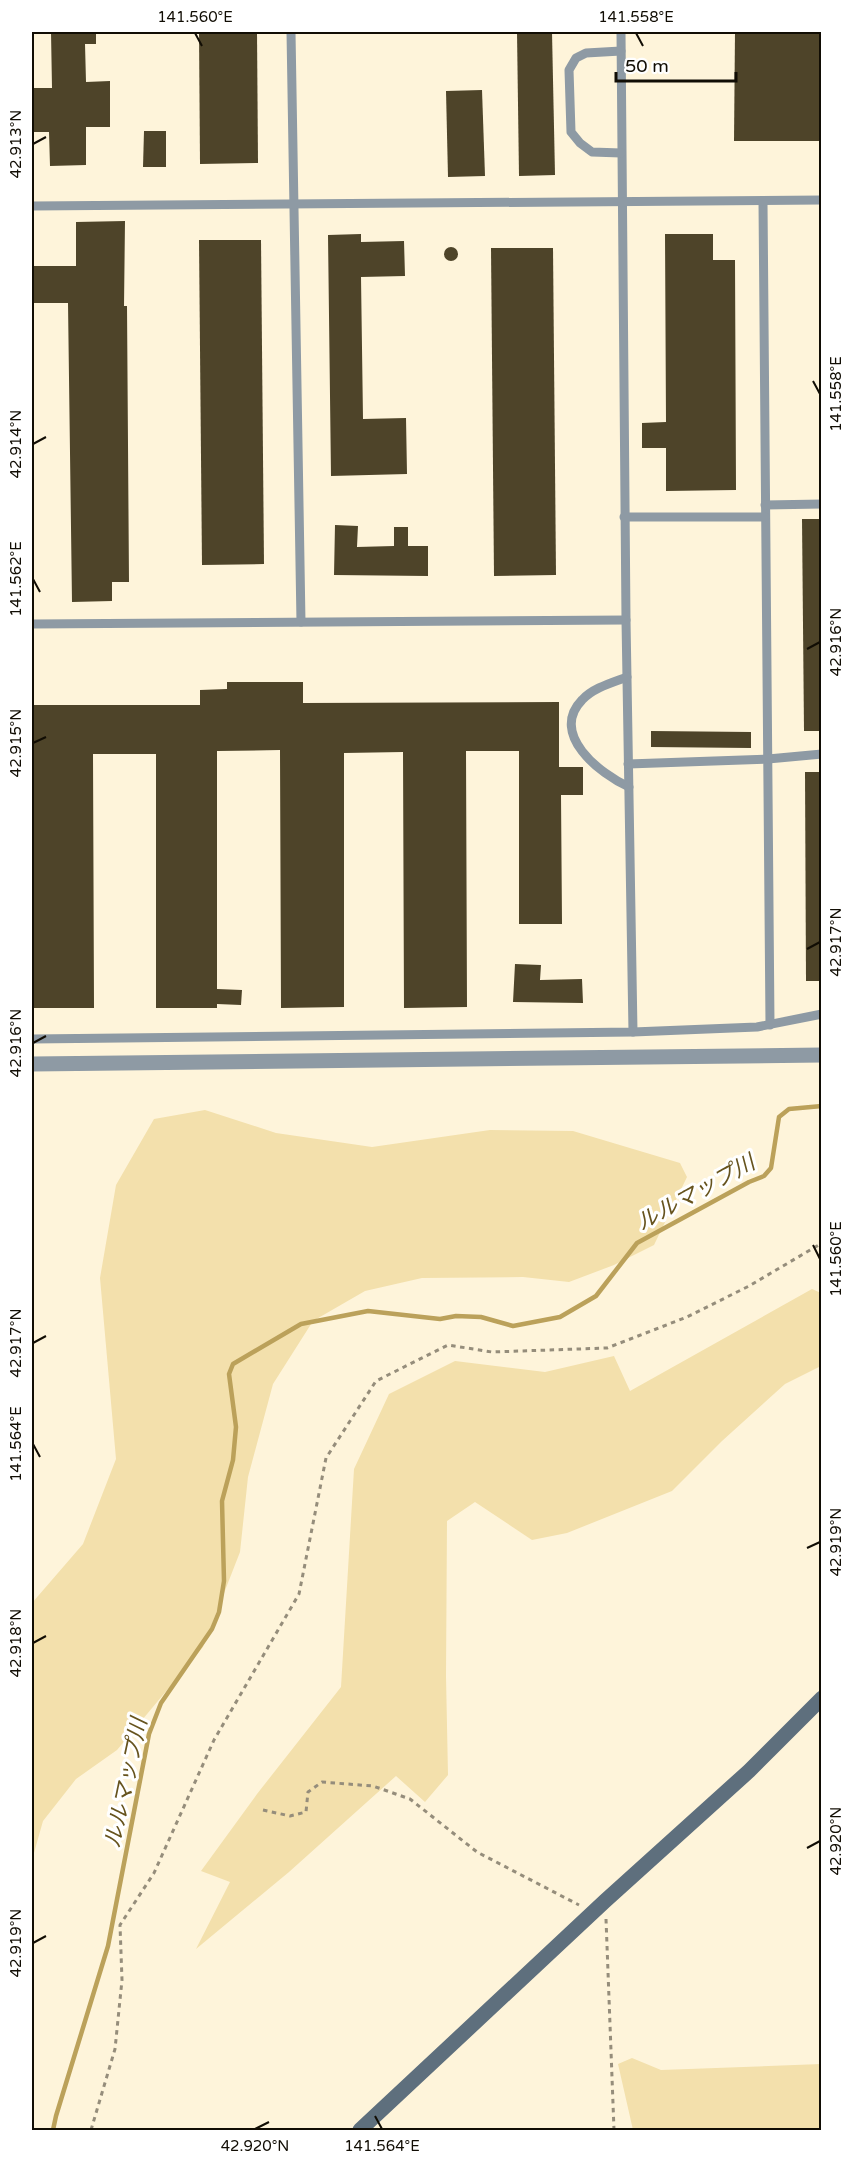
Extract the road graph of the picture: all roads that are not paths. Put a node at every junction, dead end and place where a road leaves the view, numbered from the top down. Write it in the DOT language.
graph roads {
  1 [pos="291,32"];
  2 [pos="621,32"];
  3 [pos="621,51"];
  4 [pos="621,153"];
  5 [pos="822,200"];
  6 [pos="622,202"];
  7 [pos="763,202"];
  8 [pos="293,204"];
  9 [pos="32,206"];
  10 [pos="822,504"];
  11 [pos="765,505"];
  12 [pos="624,517"];
  13 [pos="765,517"];
  14 [pos="626,620"];
  15 [pos="301,622"];
  16 [pos="32,624"];
  17 [pos="627,677"];
  18 [pos="822,754"];
  19 [pos="768,759"];
  20 [pos="628,764"];
  21 [pos="629,787"];
  22 [pos="822,1014"];
  23 [pos="770,1025"];
  24 [pos="633,1032"];
  25 [pos="32,1039"];
  26 [pos="822,1054"];
  27 [pos="32,1064"];
  28 [pos="822,1698"];
  29 [pos="360,2130"];
  1 -- 8 [label="lane"];
  2 -- 3 [label="lane"];
  3 -- 4 [label="lane"];
  3 -- 4 [label="lane"];
  4 -- 6 [label="lane"];
  5 -- 7 [label="lane"];
  6 -- 7 [label="lane"];
  6 -- 8 [label="lane"];
  6 -- 12 [label="lane"];
  7 -- 11 [label="lane"];
  8 -- 9 [label="lane"];
  8 -- 15 [label="lane"];
  10 -- 11 [label="lane"];
  11 -- 13 [label="lane"];
  12 -- 13 [label="lane"];
  12 -- 14 [label="lane"];
  13 -- 19 [label="lane"];
  14 -- 15 [label="lane"];
  14 -- 17 [label="lane"];
  15 -- 16 [label="lane"];
  17 -- 20 [label="lane"];
  17 -- 21 [label="lane"];
  18 -- 19 [label="lane"];
  19 -- 20 [label="lane"];
  19 -- 23 [label="lane"];
  20 -- 21 [label="lane"];
  21 -- 24 [label="lane"];
  22 -- 23 [label="lane"];
  23 -- 24 [label="lane"];
  24 -- 25 [label="lane"];
  26 -- 27 [label="street"];
  28 -- 29 [label="street"];
}
